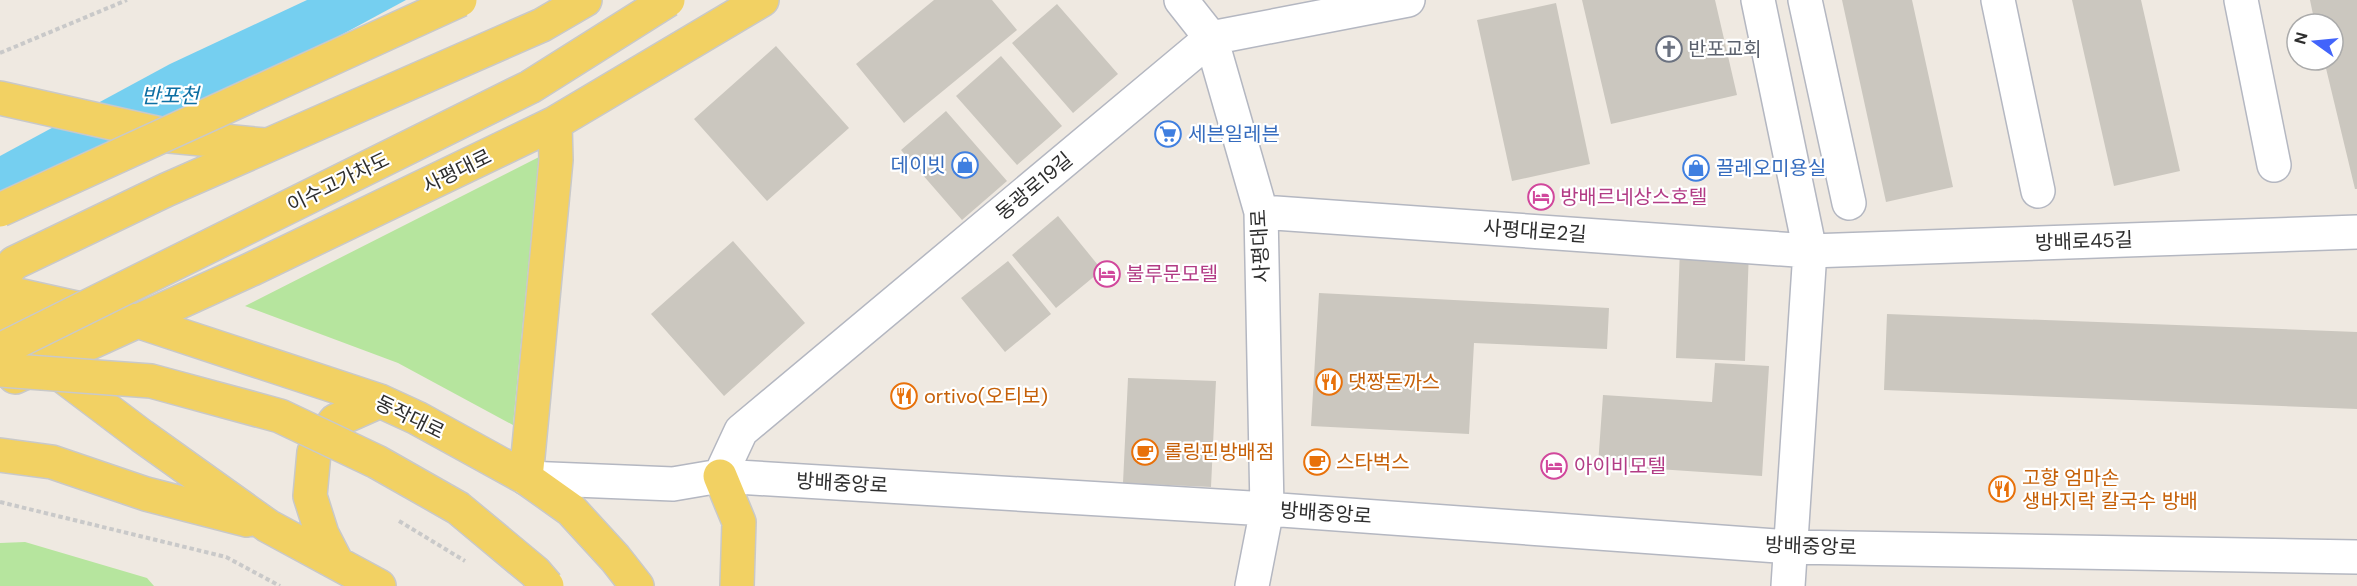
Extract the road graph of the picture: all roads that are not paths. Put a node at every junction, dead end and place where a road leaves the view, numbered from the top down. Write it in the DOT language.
graph roads {
  1 [pos="460,0"];
  2 [pos="585,0"];
  3 [pos="668,0"];
  4 [pos="762,0"];
  5 [pos="1181,0"];
  6 [pos="1408,0"];
  7 [pos="1758,0"];
  8 [pos="1805,0"];
  9 [pos="1998,0"];
  10 [pos="2241,0"];
  11 [pos="1348,6"];
  12 [pos="1211,38"];
  13 [pos="0,98"];
  14 [pos="555,123"];
  15 [pos="267,146"];
  16 [pos="2274,165"];
  17 [pos="2038,191"];
  18 [pos="1849,203"];
  19 [pos="0,210"];
  20 [pos="1261,212"];
  21 [pos="2357,232"];
  22 [pos="1810,251"];
  23 [pos="5,278"];
  24 [pos="0,302"];
  25 [pos="140,322"];
  26 [pos="0,350"];
  27 [pos="44,362"];
  28 [pos="0,370"];
  29 [pos="0,384"];
  30 [pos="380,400"];
  31 [pos="0,454"];
  32 [pos="720,476"];
  33 [pos="526,478"];
  34 [pos="1267,509"];
  35 [pos="268,526"];
  36 [pos="1791,547"];
  37 [pos="2357,557"];
  38 [pos="337,563"];
  39 [pos="379,586"];
  40 [pos="547,586"];
  41 [pos="637,586"];
  42 [pos="737,586"];
  43 [pos="1252,586"];
  44 [pos="1788,586"];
  1 -- 19 [label="main road, bridge"];
  2 -- 15 [label="main road"];
  3 -- 26 [label="main road, 이수고가차도, bridge"];
  4 -- 14 [label="main road, 사평대로"];
  5 -- 12 [label="street, 사평대로"];
  6 -- 11 [label="street, 동광로19길"];
  7 -- 22 [label="street"];
  8 -- 18 [label="street"];
  9 -- 17 [label="street"];
  10 -- 16 [label="street"];
  11 -- 12 [label="street, 동광로19길"];
  12 -- 20 [label="street, 사평대로"];
  12 -- 32 [label="street, 동광로19길"];
  13 -- 15 [label="main road"];
  14 -- 25 [label="main road, 사평대로"];
  14 -- 33 [label="main road"];
  15 -- 23 [label="main road"];
  20 -- 22 [label="street, 사평대로2길"];
  20 -- 34 [label="street, 사평대로"];
  21 -- 22 [label="street, 방배로45길"];
  22 -- 36 [label="street"];
  23 -- 25 [label="main road, 동작대로"];
  24 -- 27 [label="main road"];
  25 -- 27 [label="main road"];
  25 -- 30 [label="main road, 동작대로"];
  27 -- 29 [label="main road"];
  27 -- 35 [label="main road"];
  28 -- 40 [label="main road, bridge"];
  30 -- 33 [label="main road, 동작대로"];
  30 -- 38 [label="main road"];
  31 -- 35 [label="main road"];
  32 -- 33 [label="street, 방배중앙로"];
  32 -- 34 [label="street, 방배중앙로"];
  32 -- 42 [label="main road"];
  33 -- 41 [label="main road, 동작대로"];
  34 -- 36 [label="street, 방배중앙로"];
  34 -- 43 [label="street, 방배중앙로"];
  35 -- 38 [label="main road"];
  36 -- 37 [label="street, 방배중앙로"];
  36 -- 44 [label="street"];
  38 -- 39 [label="main road"];
}
